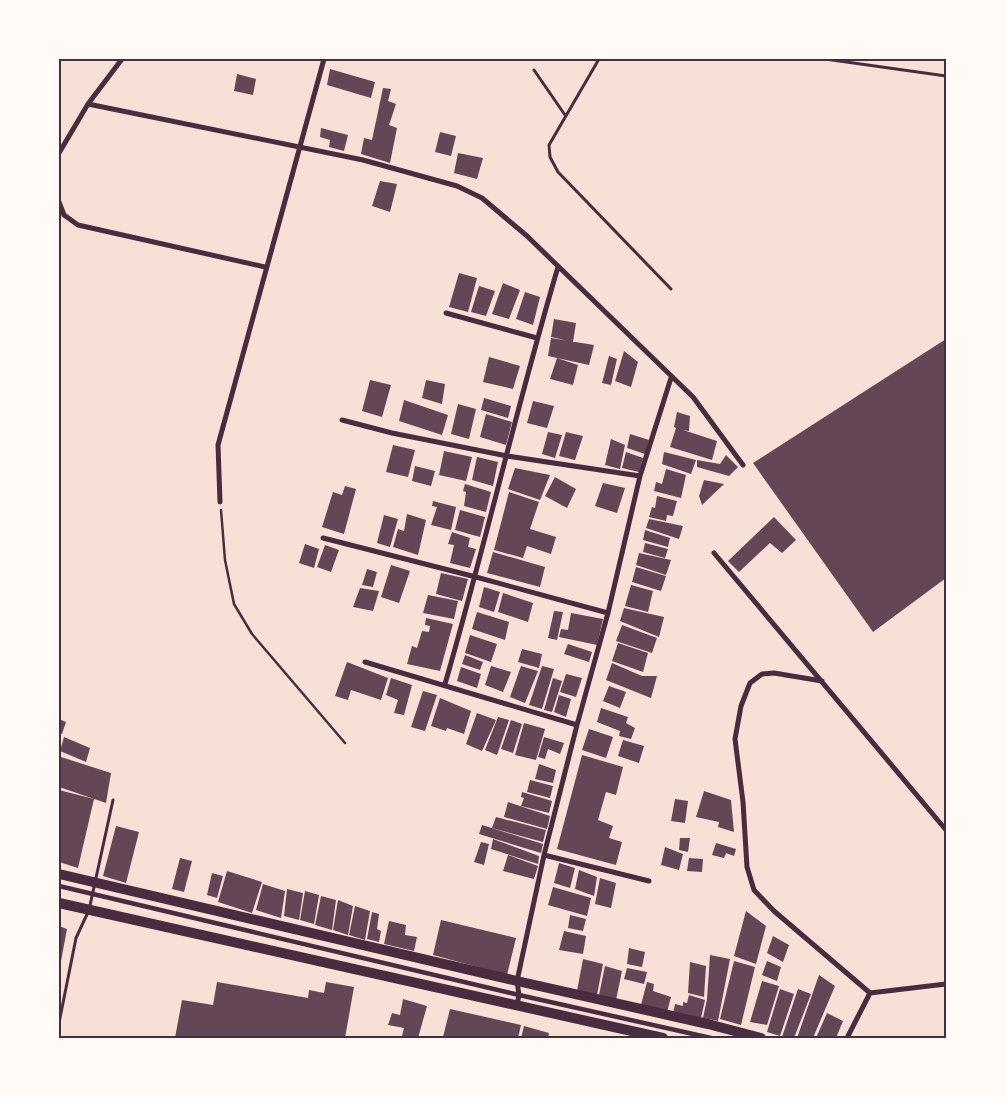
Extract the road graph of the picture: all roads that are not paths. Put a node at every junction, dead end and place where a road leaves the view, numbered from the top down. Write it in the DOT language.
graph roads {
  1 [pos="122,59"];
  2 [pos="324,59"];
  3 [pos="599,59"];
  4 [pos="825,59"];
  5 [pos="534,70"];
  6 [pos="946,76"];
  7 [pos="88,104"];
  8 [pos="565,115"];
  9 [pos="299,146"];
  10 [pos="59,153"];
  11 [pos="59,202"];
  12 [pos="265,267"];
  13 [pos="558,267"];
  14 [pos="671,288"];
  15 [pos="446,313"];
  16 [pos="537,338"];
  17 [pos="671,378"];
  18 [pos="342,420"];
  19 [pos="507,456"];
  20 [pos="744,465"];
  21 [pos="640,476"];
  22 [pos="220,502"];
  23 [pos="323,538"];
  24 [pos="714,553"];
  25 [pos="476,577"];
  26 [pos="608,614"];
  27 [pos="365,662"];
  28 [pos="822,681"];
  29 [pos="445,684"];
  30 [pos="577,726"];
  31 [pos="113,800"];
  32 [pos="946,830"];
  33 [pos="544,855"];
  34 [pos="59,874"];
  35 [pos="649,882"];
  36 [pos="95,883"];
  37 [pos="59,886"];
  38 [pos="92,894"];
  39 [pos="59,903"];
  40 [pos="89,910"];
  41 [pos="517,982"];
  42 [pos="946,984"];
  43 [pos="870,993"];
  44 [pos="518,1000"];
  45 [pos="59,1023"];
  46 [pos="663,1038"];
  47 [pos="712,1038"];
  48 [pos="760,1038"];
  49 [pos="847,1038"];
  1 -- 7 [label="street"];
  2 -- 9 [label="street"];
  3 -- 8 [label="lane"];
  4 -- 6 [label="lane"];
  5 -- 8 [label="lane"];
  7 -- 9 [label="street"];
  7 -- 10 [label="street"];
  8 -- 14 [label="lane"];
  9 -- 12 [label="street"];
  9 -- 13 [label="street"];
  11 -- 12 [label="street"];
  12 -- 22 [label="street"];
  13 -- 16 [label="street"];
  13 -- 17 [label="street"];
  15 -- 16 [label="street"];
  16 -- 19 [label="street"];
  17 -- 20 [label="street"];
  17 -- 21 [label="street"];
  18 -- 19 [label="street"];
  19 -- 21 [label="street"];
  19 -- 25 [label="street"];
  21 -- 26 [label="street"];
  23 -- 25 [label="street"];
  24 -- 28 [label="street"];
  25 -- 26 [label="street"];
  25 -- 29 [label="street"];
  26 -- 30 [label="street"];
  27 -- 29 [label="street"];
  28 -- 32 [label="street"];
  28 -- 43 [label="street"];
  29 -- 30 [label="street"];
  30 -- 33 [label="street"];
  31 -- 36 [label="lane"];
  33 -- 35 [label="street"];
  33 -- 41 [label="street"];
  34 -- 36 [label="highway"];
  36 -- 38 [label="lane"];
  36 -- 41 [label="highway"];
  37 -- 38 [label="street"];
  38 -- 40 [label="lane"];
  38 -- 44 [label="street"];
  39 -- 40 [label="highway"];
  40 -- 44 [label="highway"];
  40 -- 45 [label="lane"];
  41 -- 44 [label="street"];
  41 -- 48 [label="highway"];
  42 -- 43 [label="street"];
  43 -- 49 [label="street"];
  44 -- 46 [label="highway"];
  44 -- 47 [label="street"];
}
